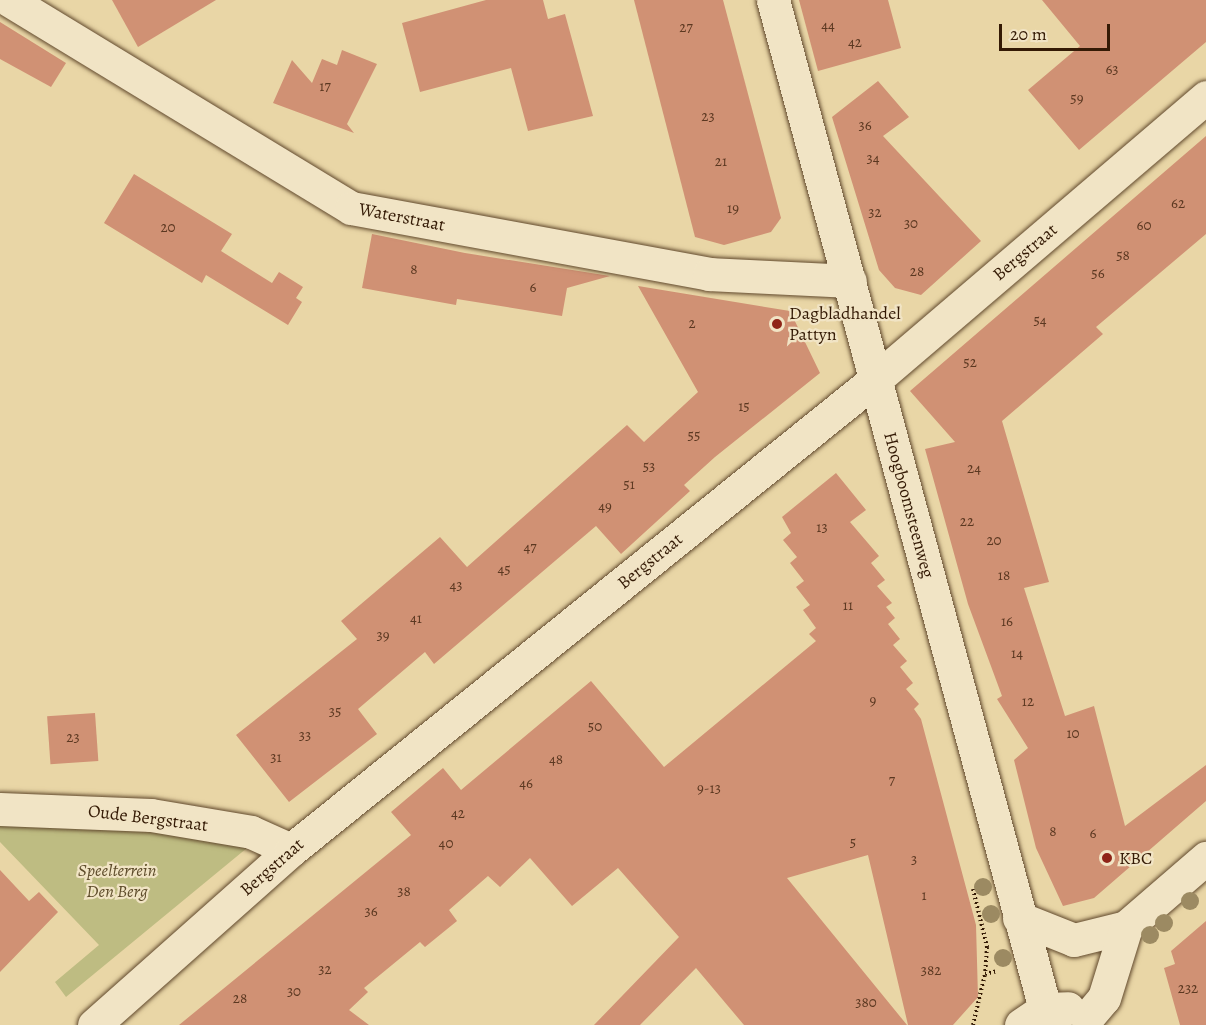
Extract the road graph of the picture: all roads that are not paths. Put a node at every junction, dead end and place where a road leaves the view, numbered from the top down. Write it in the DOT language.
graph roads {
  1 [pos="9,0"];
  2 [pos="773,0"];
  3 [pos="1206,97"];
  4 [pos="850,281"];
  5 [pos="876,379"];
  6 [pos="0,808"];
  7 [pos="291,850"];
  8 [pos="1206,858"];
  9 [pos="1019,918"];
  10 [pos="1126,927"];
  11 [pos="1033,1017"];
  12 [pos="1089,1022"];
  13 [pos="94,1025"];
  1 -- 4 [label="street, Waterstraat"];
  2 -- 4 [label="street, Hoogboomsteenweg"];
  3 -- 5 [label="street, Bergstraat"];
  4 -- 5 [label="street, Hoogboomsteenweg"];
  5 -- 7 [label="street, Bergstraat"];
  5 -- 9 [label="street, Hoogboomsteenweg"];
  6 -- 7 [label="street, Oude Bergstraat"];
  7 -- 13 [label="street, Bergstraat"];
  8 -- 10 [label="street"];
  9 -- 10 [label="street"];
  9 -- 11 [label="street, Hoogboomsteenweg"];
  10 -- 12 [label="street"];
  11 -- 12 [label="street"];
}
